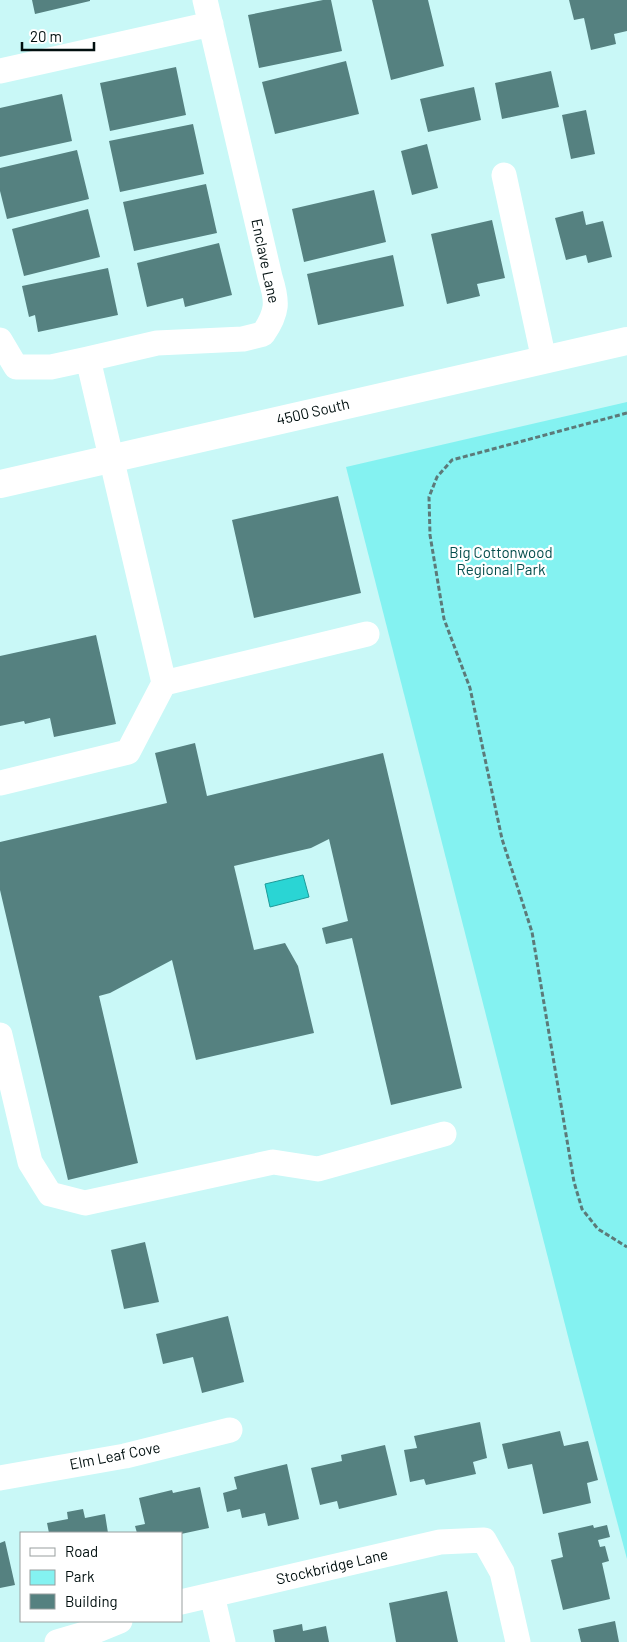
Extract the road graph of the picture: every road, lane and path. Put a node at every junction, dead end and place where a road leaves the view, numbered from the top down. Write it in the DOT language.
graph roads {
  1 [pos="205,0"];
  2 [pos="211,24"];
  3 [pos="0,72"];
  4 [pos="504,175"];
  5 [pos="0,340"];
  6 [pos="627,341"];
  7 [pos="88,359"];
  8 [pos="544,360"];
  9 [pos="627,413"];
  10 [pos="112,458"];
  11 [pos="0,484"];
  12 [pos="367,634"];
  13 [pos="164,683"];
  14 [pos="0,783"];
  15 [pos="0,1035"];
  16 [pos="444,1134"];
  17 [pos="627,1247"];
  18 [pos="230,1430"];
  19 [pos="0,1478"];
  20 [pos="212,1595"];
  21 [pos="182,1602"];
  22 [pos="118,1622"];
  23 [pos="57,1642"];
  24 [pos="223,1642"];
  25 [pos="518,1642"];
  1 -- 2 [label="street, Enclave Lane"];
  2 -- 3 [label="street"];
  2 -- 7 [label="street, Enclave Lane"];
  4 -- 8 [label="street"];
  5 -- 7 [label="street, Enclave Lane"];
  6 -- 8 [label="main road, 4500 South"];
  7 -- 10 [label="street"];
  8 -- 10 [label="main road, 4500 South"];
  9 -- 17 [label="path"];
  10 -- 11 [label="main road, 4500 South"];
  10 -- 13 [label="street"];
  12 -- 13 [label="street"];
  13 -- 14 [label="street"];
  15 -- 16 [label="street"];
  18 -- 19 [label="street, Elm Leaf Cove"];
  20 -- 21 [label="street, Stockbridge Lane"];
  20 -- 24 [label="street"];
  20 -- 25 [label="street, Stockbridge Lane"];
  22 -- 23 [label="street"];
}
